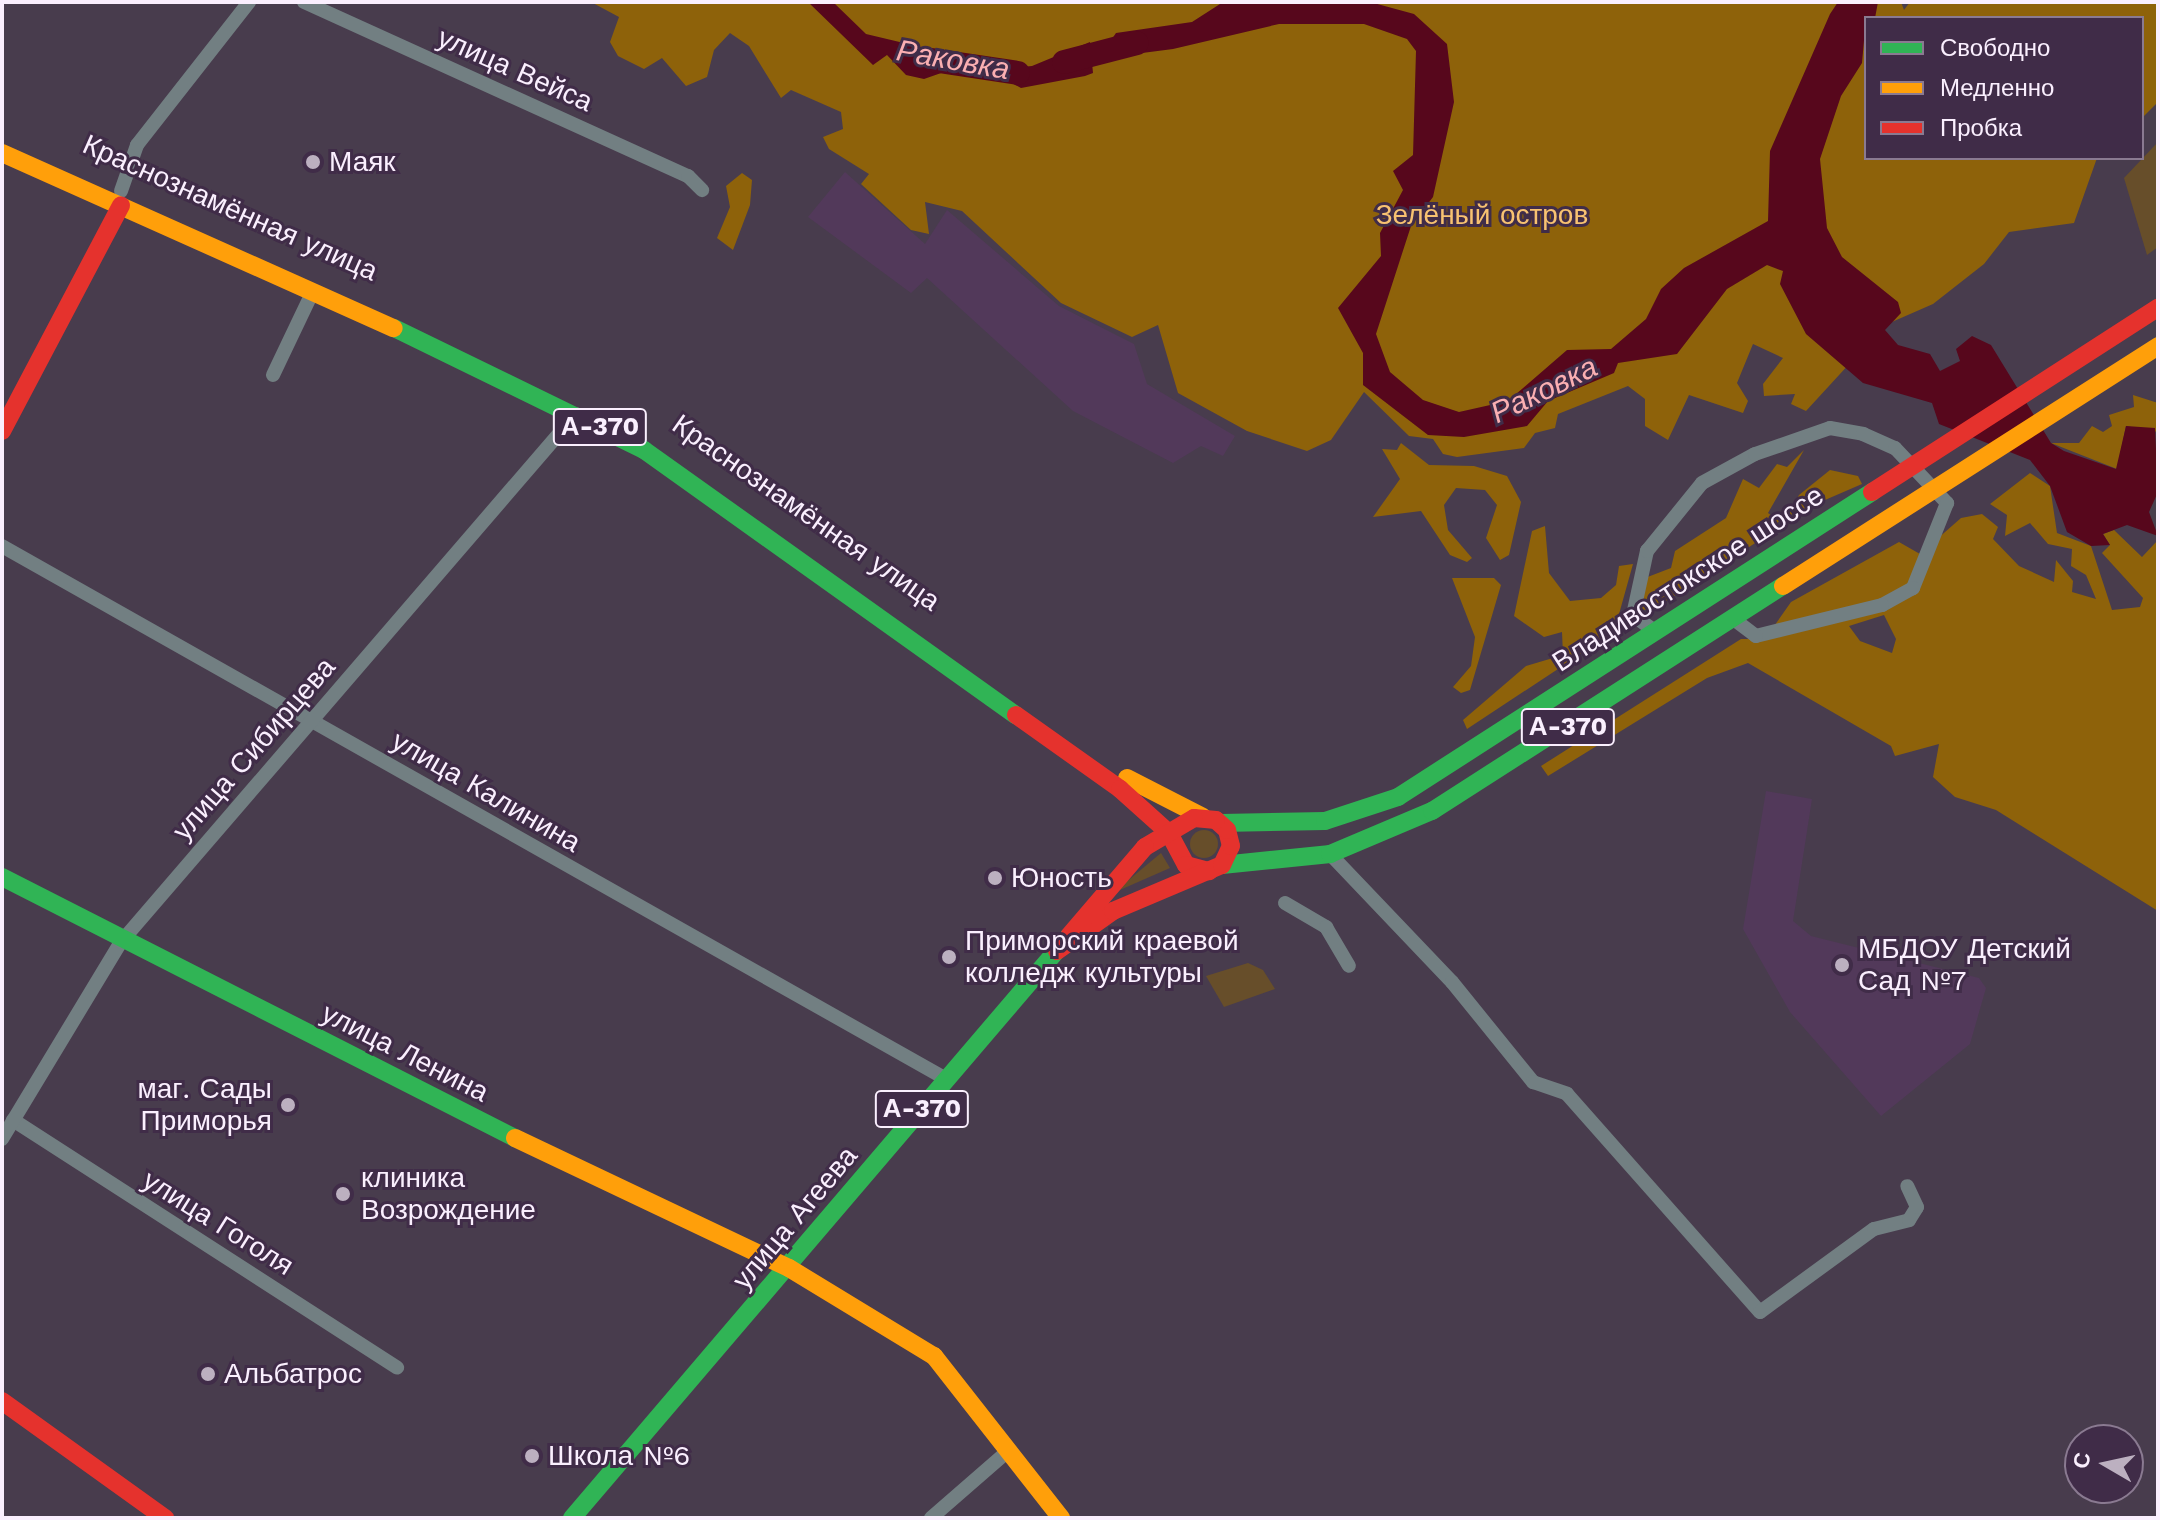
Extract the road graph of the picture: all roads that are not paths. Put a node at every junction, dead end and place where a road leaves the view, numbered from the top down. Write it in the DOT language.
graph roads {
  1 [pos="249,2"];
  2 [pos="304,2"];
  3 [pos="2,139"];
  4 [pos="2,153"];
  5 [pos="702,190"];
  6 [pos="121,198"];
  7 [pos="262,261"];
  8 [pos="313,291"];
  9 [pos="2154,311"];
  10 [pos="2158,346"];
  11 [pos="273,375"];
  12 [pos="581,408"];
  13 [pos="2,431"];
  14 [pos="2,546"];
  15 [pos="1782,552"];
  16 [pos="1799,581"];
  17 [pos="1736,621"];
  18 [pos="1656,632"];
  19 [pos="314,723"];
  20 [pos="1212,820"];
  21 [pos="1169,833"];
  22 [pos="1330,854"];
  23 [pos="1216,868"];
  24 [pos="2,877"];
  25 [pos="1285,903"];
  26 [pos="121,942"];
  27 [pos="1057,951"];
  28 [pos="1349,966"];
  29 [pos="946,1079"];
  30 [pos="13,1120"];
  31 [pos="2,1139"];
  32 [pos="1907,1186"];
  33 [pos="789,1268"];
  34 [pos="397,1367"];
  35 [pos="2,1401"];
  36 [pos="1008,1451"];
  37 [pos="165,1518"];
  38 [pos="572,1518"];
  39 [pos="931,1518"];
  40 [pos="1061,1518"];
  1 -- 6 [label="street"];
  2 -- 5 [label="street, улица Вейса"];
  3 -- 6 [label="main road, Краснознамённая улица / А-370"];
  4 -- 6 [label="main road, Краснознамённая улица / А-370"];
  6 -- 7 [label="main road, Краснознамённая улица / А-370"];
  6 -- 13 [label="main road"];
  7 -- 8 [label="main road, Краснознамённая улица / А-370"];
  7 -- 12 [label="main road, Краснознамённая улица / А-370"];
  8 -- 11 [label="street"];
  8 -- 12 [label="main road, Краснознамённая улица / А-370"];
  9 -- 15 [label="main road, Владивостокское шоссе / А-370"];
  10 -- 16 [label="main road, Владивостокское шоссе / А-370"];
  12 -- 19 [label="street, улица Сибирцева"];
  12 -- 20 [label="main road, Краснознамённая улица / А-370"];
  12 -- 21 [label="main road, Краснознамённая улица / А-370"];
  14 -- 19 [label="street, улица Калинина"];
  15 -- 16 [label="main road"];
  15 -- 18 [label="main road, Владивостокское шоссе / А-370"];
  16 -- 17 [label="main road, Владивостокское шоссе / А-370"];
  17 -- 18 [label="street"];
  17 -- 22 [label="main road, Владивостокское шоссе / А-370"];
  18 -- 20 [label="main road, Владивостокское шоссе / А-370"];
  19 -- 26 [label="street, улица Сибирцева"];
  19 -- 29 [label="street, улица Калинина"];
  20 -- 21 [label="main road, А-370"];
  20 -- 23 [label="main road"];
  21 -- 23 [label="main road, А-370"];
  21 -- 27 [label="main road, улица Агеева / А-370"];
  22 -- 23 [label="main road, Владивостокское шоссе / А-370"];
  22 -- 32 [label="street"];
  23 -- 27 [label="main road, улица Агеева / А-370"];
  24 -- 26 [label="main road, улица Ленина"];
  25 -- 28 [label="street"];
  26 -- 30 [label="street, улица Сибирцева"];
  26 -- 33 [label="main road, улица Ленина"];
  27 -- 29 [label="main road, улица Агеева / А-370"];
  29 -- 33 [label="main road, улица Агеева / А-370"];
  30 -- 31 [label="street, улица Сибирцева"];
  30 -- 34 [label="street, улица Гоголя"];
  33 -- 36 [label="main road, улица Ленина"];
  33 -- 38 [label="main road, улица Агеева / А-370"];
  35 -- 37 [label="main road"];
  36 -- 39 [label="street"];
  36 -- 40 [label="main road, улица Ленина"];
}
